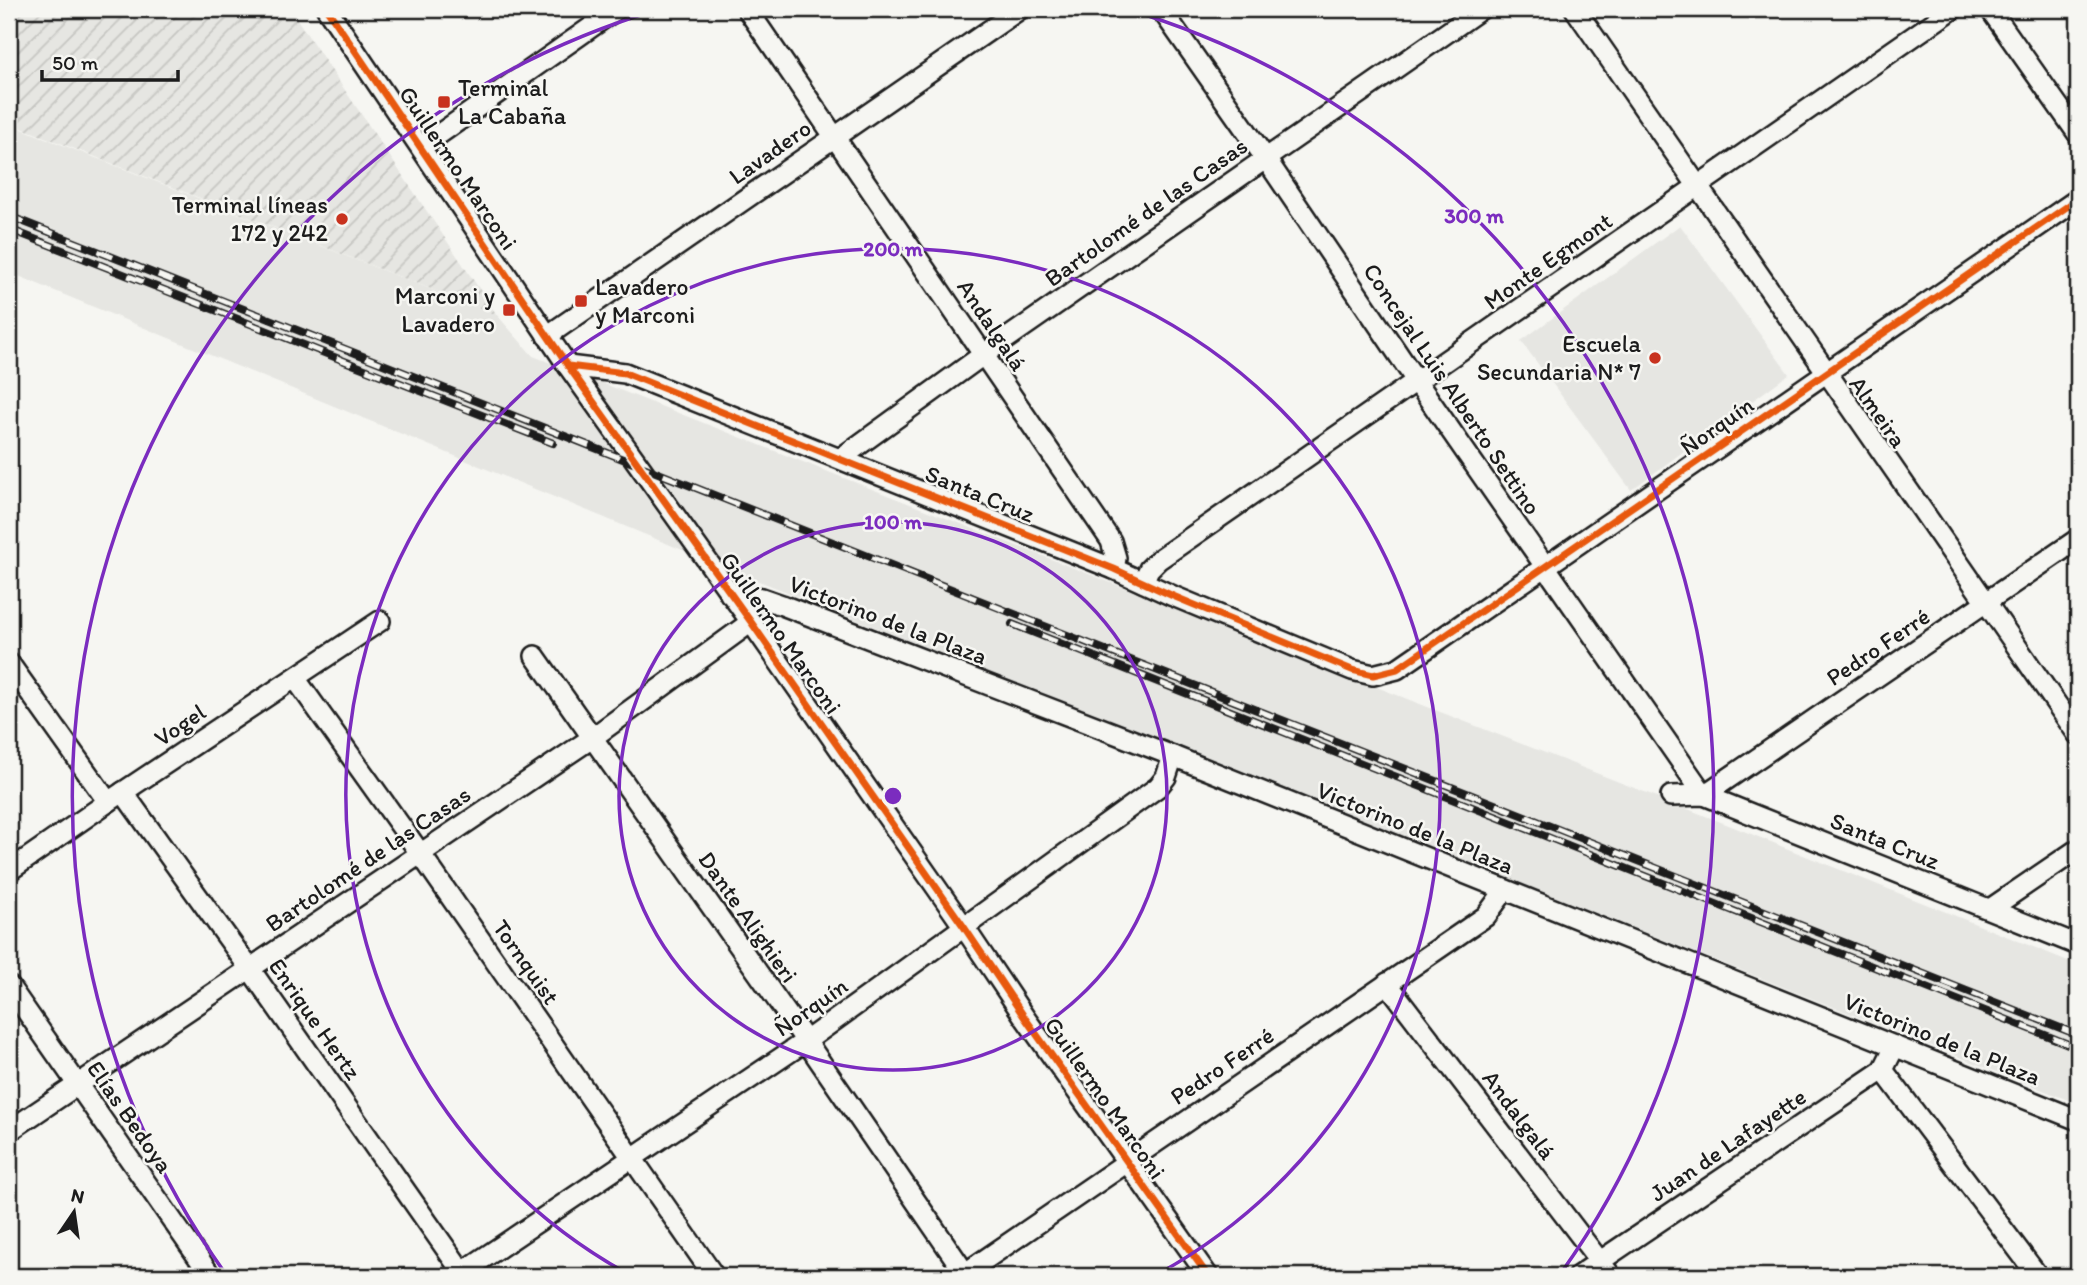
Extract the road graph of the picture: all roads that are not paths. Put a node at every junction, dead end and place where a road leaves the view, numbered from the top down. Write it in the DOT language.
graph roads {
  1 [pos="327,9"];
  2 [pos="617,9"];
  3 [pos="747,9"];
  4 [pos="1020,9"];
  5 [pos="1161,9"];
  6 [pos="1481,9"];
  7 [pos="1575,9"];
  8 [pos="1953,9"];
  9 [pos="1990,9"];
  10 [pos="2078,134"];
  11 [pos="835,138"];
  12 [pos="421,147"];
  13 [pos="1266,159"];
  14 [pos="1699,186"];
  15 [pos="2078,199"];
  16 [pos="547,336"];
  17 [pos="983,355"];
  18 [pos="568,366"];
  19 [pos="1827,372"];
  20 [pos="1417,382"];
  21 [pos="841,458"];
  22 [pos="2078,539"];
  23 [pos="1545,568"];
  24 [pos="1114,569"];
  25 [pos="1143,582"];
  26 [pos="730,594"];
  27 [pos="1987,603"];
  28 [pos="380,621"];
  29 [pos="751,622"];
  30 [pos="535,656"];
  31 [pos="9,663"];
  32 [pos="1373,676"];
  33 [pos="295,678"];
  34 [pos="2078,734"];
  35 [pos="592,738"];
  36 [pos="1173,756"];
  37 [pos="1704,795"];
  38 [pos="1671,796"];
  39 [pos="116,797"];
  40 [pos="2078,849"];
  41 [pos="420,853"];
  42 [pos="9,871"];
  43 [pos="1505,890"];
  44 [pos="1990,909"];
  45 [pos="964,927"];
  46 [pos="2078,945"];
  47 [pos="250,969"];
  48 [pos="1387,983"];
  49 [pos="9,986"];
  50 [pos="806,1041"];
  51 [pos="1895,1046"];
  52 [pos="1883,1070"];
  53 [pos="77,1085"];
  54 [pos="2078,1120"];
  55 [pos="9,1131"];
  56 [pos="632,1158"];
  57 [pos="1127,1161"];
  58 [pos="1605,1269"];
  59 [pos="462,1275"];
  60 [pos="964,1275"];
  61 [pos="211,1276"];
  62 [pos="714,1276"];
  63 [pos="1208,1276"];
  64 [pos="1578,1276"];
  65 [pos="2038,1276"];
  1 -- 12 [label="street, Guillermo Marconi"];
  2 -- 12 [label="street"];
  3 -- 11 [label="street, Andalgalá"];
  4 -- 11 [label="street, Lavadero"];
  5 -- 13 [label="street, Concejal Luis Alberto Settino"];
  6 -- 13 [label="street, Bartolomé de las Casas"];
  7 -- 14 [label="street, Almeira"];
  8 -- 14 [label="street, Monte Egmont"];
  9 -- 10 [label="street"];
  11 -- 16 [label="street, Lavadero"];
  11 -- 17 [label="street, Andalgalá"];
  12 -- 16 [label="street, Guillermo Marconi"];
  13 -- 17 [label="street, Bartolomé de las Casas"];
  13 -- 20 [label="street, Concejal Luis Alberto Settino"];
  14 -- 19 [label="street, Almeira"];
  14 -- 20 [label="street, Monte Egmont"];
  15 -- 19 [label="street, Ñorquín"];
  16 -- 18 [label="street, Guillermo Marconi"];
  17 -- 21 [label="street, Bartolomé de las Casas"];
  17 -- 24 [label="street, Andalgalá"];
  18 -- 21 [label="street, Santa Cruz"];
  18 -- 26 [label="street, Guillermo Marconi"];
  19 -- 23 [label="street, Ñorquín"];
  19 -- 27 [label="street, Almeira"];
  20 -- 23 [label="street, Concejal Luis Alberto Settino"];
  20 -- 25 [label="street, Monte Egmont"];
  21 -- 24 [label="street, Santa Cruz"];
  22 -- 27 [label="street, Pedro Ferré"];
  23 -- 32 [label="street, Ñorquín"];
  23 -- 37 [label="street, Concejal Luis Alberto Settino"];
  24 -- 25 [label="street, Santa Cruz"];
  25 -- 32 [label="street, Santa Cruz"];
  26 -- 29 [label="street, Guillermo Marconi"];
  26 -- 36 [label="street, Victorino de la Plaza"];
  27 -- 34 [label="street, Almeira"];
  27 -- 37 [label="street, Pedro Ferré"];
  28 -- 33 [label="street, Vogel"];
  29 -- 35 [label="street, Bartolomé de las Casas"];
  29 -- 45 [label="street, Guillermo Marconi"];
  30 -- 35 [label="street, Dante Alighieri"];
  31 -- 39 [label="street, Enrique Hertz"];
  33 -- 39 [label="street, Vogel"];
  33 -- 41 [label="street, Tornquist"];
  35 -- 41 [label="street, Bartolomé de las Casas"];
  35 -- 50 [label="street, Dante Alighieri"];
  36 -- 43 [label="street, Victorino de la Plaza"];
  36 -- 45 [label="street, Ñorquín"];
  37 -- 38 [label="street, Santa Cruz"];
  37 -- 44 [label="street, Santa Cruz"];
  39 -- 42 [label="street, Vogel"];
  39 -- 47 [label="street, Enrique Hertz"];
  40 -- 44 [label="street"];
  41 -- 47 [label="street, Bartolomé de las Casas"];
  41 -- 56 [label="street, Tornquist"];
  43 -- 48 [label="street, Pedro Ferré"];
  43 -- 51 [label="street, Victorino de la Plaza"];
  44 -- 46 [label="street, Santa Cruz"];
  45 -- 50 [label="street, Ñorquín"];
  45 -- 57 [label="street, Guillermo Marconi"];
  47 -- 53 [label="street, Bartolomé de las Casas"];
  47 -- 59 [label="street, Enrique Hertz"];
  48 -- 57 [label="street, Pedro Ferré"];
  48 -- 58 [label="street, Andalgalá"];
  49 -- 53 [label="street, Elías Bedoya"];
  50 -- 56 [label="street, Ñorquín"];
  50 -- 60 [label="street, Dante Alighieri"];
  51 -- 52 [label="street, Juan de Lafayette"];
  51 -- 54 [label="street, Victorino de la Plaza"];
  52 -- 58 [label="street, Juan de Lafayette"];
  52 -- 65 [label="street"];
  53 -- 55 [label="street, Bartolomé de las Casas"];
  53 -- 61 [label="street, Elías Bedoya"];
  56 -- 59 [label="street, Ñorquín"];
  56 -- 62 [label="street, Tornquist"];
  57 -- 60 [label="street, Pedro Ferré"];
  57 -- 63 [label="street, Guillermo Marconi"];
  58 -- 64 [label="street, Juan de Lafayette"];
}
